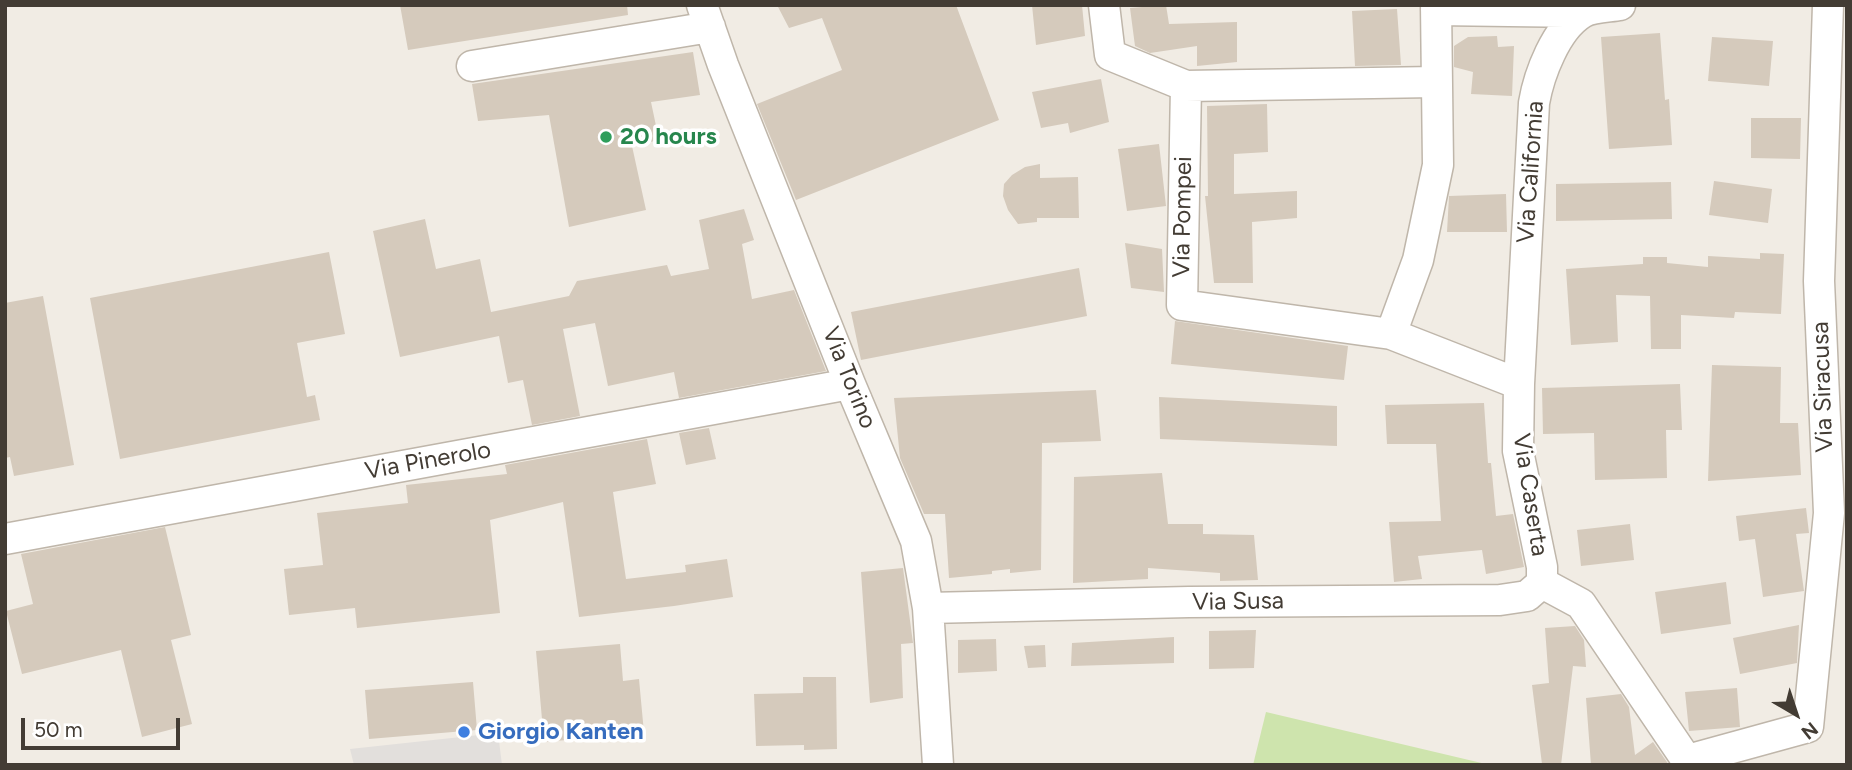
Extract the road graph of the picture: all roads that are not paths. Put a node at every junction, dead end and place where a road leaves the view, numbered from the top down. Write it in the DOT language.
graph roads {
  1 [pos="1104,5"];
  2 [pos="1620,5"];
  3 [pos="1828,5"];
  4 [pos="1436,8"];
  5 [pos="1583,12"];
  6 [pos="706,16"];
  7 [pos="472,66"];
  8 [pos="1435,82"];
  9 [pos="1186,86"];
  10 [pos="1391,334"];
  11 [pos="850,384"];
  12 [pos="1519,384"];
  13 [pos="5,538"];
  14 [pos="1542,583"];
  15 [pos="928,608"];
  16 [pos="1689,763"];
  17 [pos="938,765"];
  1 -- 9 [label="street"];
  2 -- 5 [label="street"];
  3 -- 16 [label="street, Via Siracusa"];
  4 -- 5 [label="street"];
  4 -- 8 [label="street"];
  5 -- 12 [label="street, Via California"];
  6 -- 7 [label="street"];
  6 -- 11 [label="street, Via Torino"];
  8 -- 9 [label="street"];
  8 -- 10 [label="street"];
  9 -- 10 [label="street, Via Pompei"];
  10 -- 12 [label="street"];
  11 -- 13 [label="street, Via Pinerolo"];
  11 -- 15 [label="street, Via Torino"];
  12 -- 14 [label="street, Via Caserta"];
  14 -- 15 [label="street, Via Susa"];
  14 -- 16 [label="street, Via Caserta"];
  15 -- 17 [label="street, Via Torino"];
}
